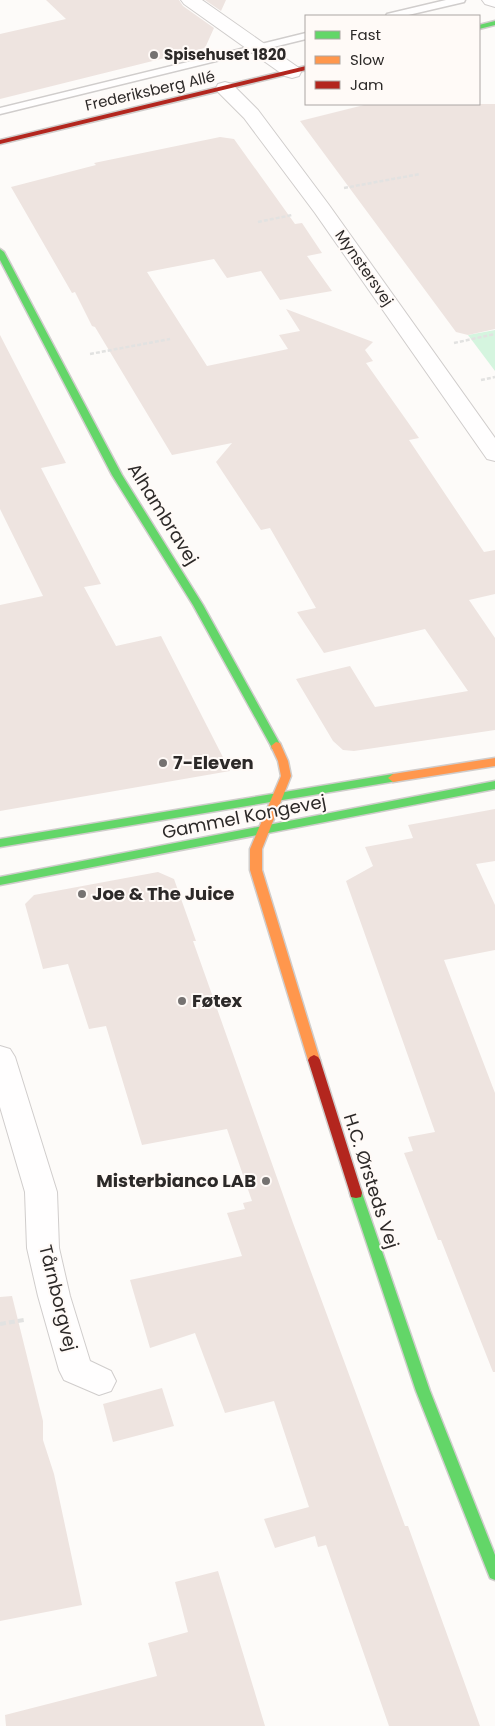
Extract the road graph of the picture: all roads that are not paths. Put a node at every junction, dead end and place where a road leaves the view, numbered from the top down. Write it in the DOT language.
graph roads {
  1 [pos="190,0"];
  2 [pos="460,0"];
  3 [pos="491,0"];
  4 [pos="495,2"];
  5 [pos="395,15"];
  6 [pos="495,23"];
  7 [pos="480,27"];
  8 [pos="305,36"];
  9 [pos="259,48"];
  10 [pos="299,70"];
  11 [pos="225,88"];
  12 [pos="0,111"];
  13 [pos="0,142"];
  14 [pos="0,252"];
  15 [pos="495,454"];
  16 [pos="495,762"];
  17 [pos="495,785"];
  18 [pos="280,795"];
  19 [pos="262,832"];
  20 [pos="0,843"];
  21 [pos="0,881"];
  22 [pos="0,1057"];
  23 [pos="99,1381"];
  24 [pos="495,1572"];
  1 -- 9 [label="street"];
  2 -- 5 [label="lane"];
  3 -- 4 [label="street"];
  6 -- 7 [label="street"];
  8 -- 9 [label="lane"];
  9 -- 10 [label="street"];
  9 -- 12 [label="lane"];
  10 -- 11 [label="street, Frederiksberg Allé"];
  11 -- 13 [label="street, Frederiksberg Allé"];
  11 -- 15 [label="street, Mynstersvej"];
  14 -- 18 [label="street, Alhambravej"];
  16 -- 18 [label="street, Gammel Kongevej"];
  17 -- 19 [label="street, Gammel Kongevej"];
  18 -- 19 [label="street, H.C. Ørsteds Vej"];
  18 -- 20 [label="street, Gammel Kongevej"];
  19 -- 21 [label="street, Gammel Kongevej"];
  19 -- 24 [label="street, H.C. Ørsteds Vej"];
  22 -- 23 [label="street, Tårnborgvej"];
}
